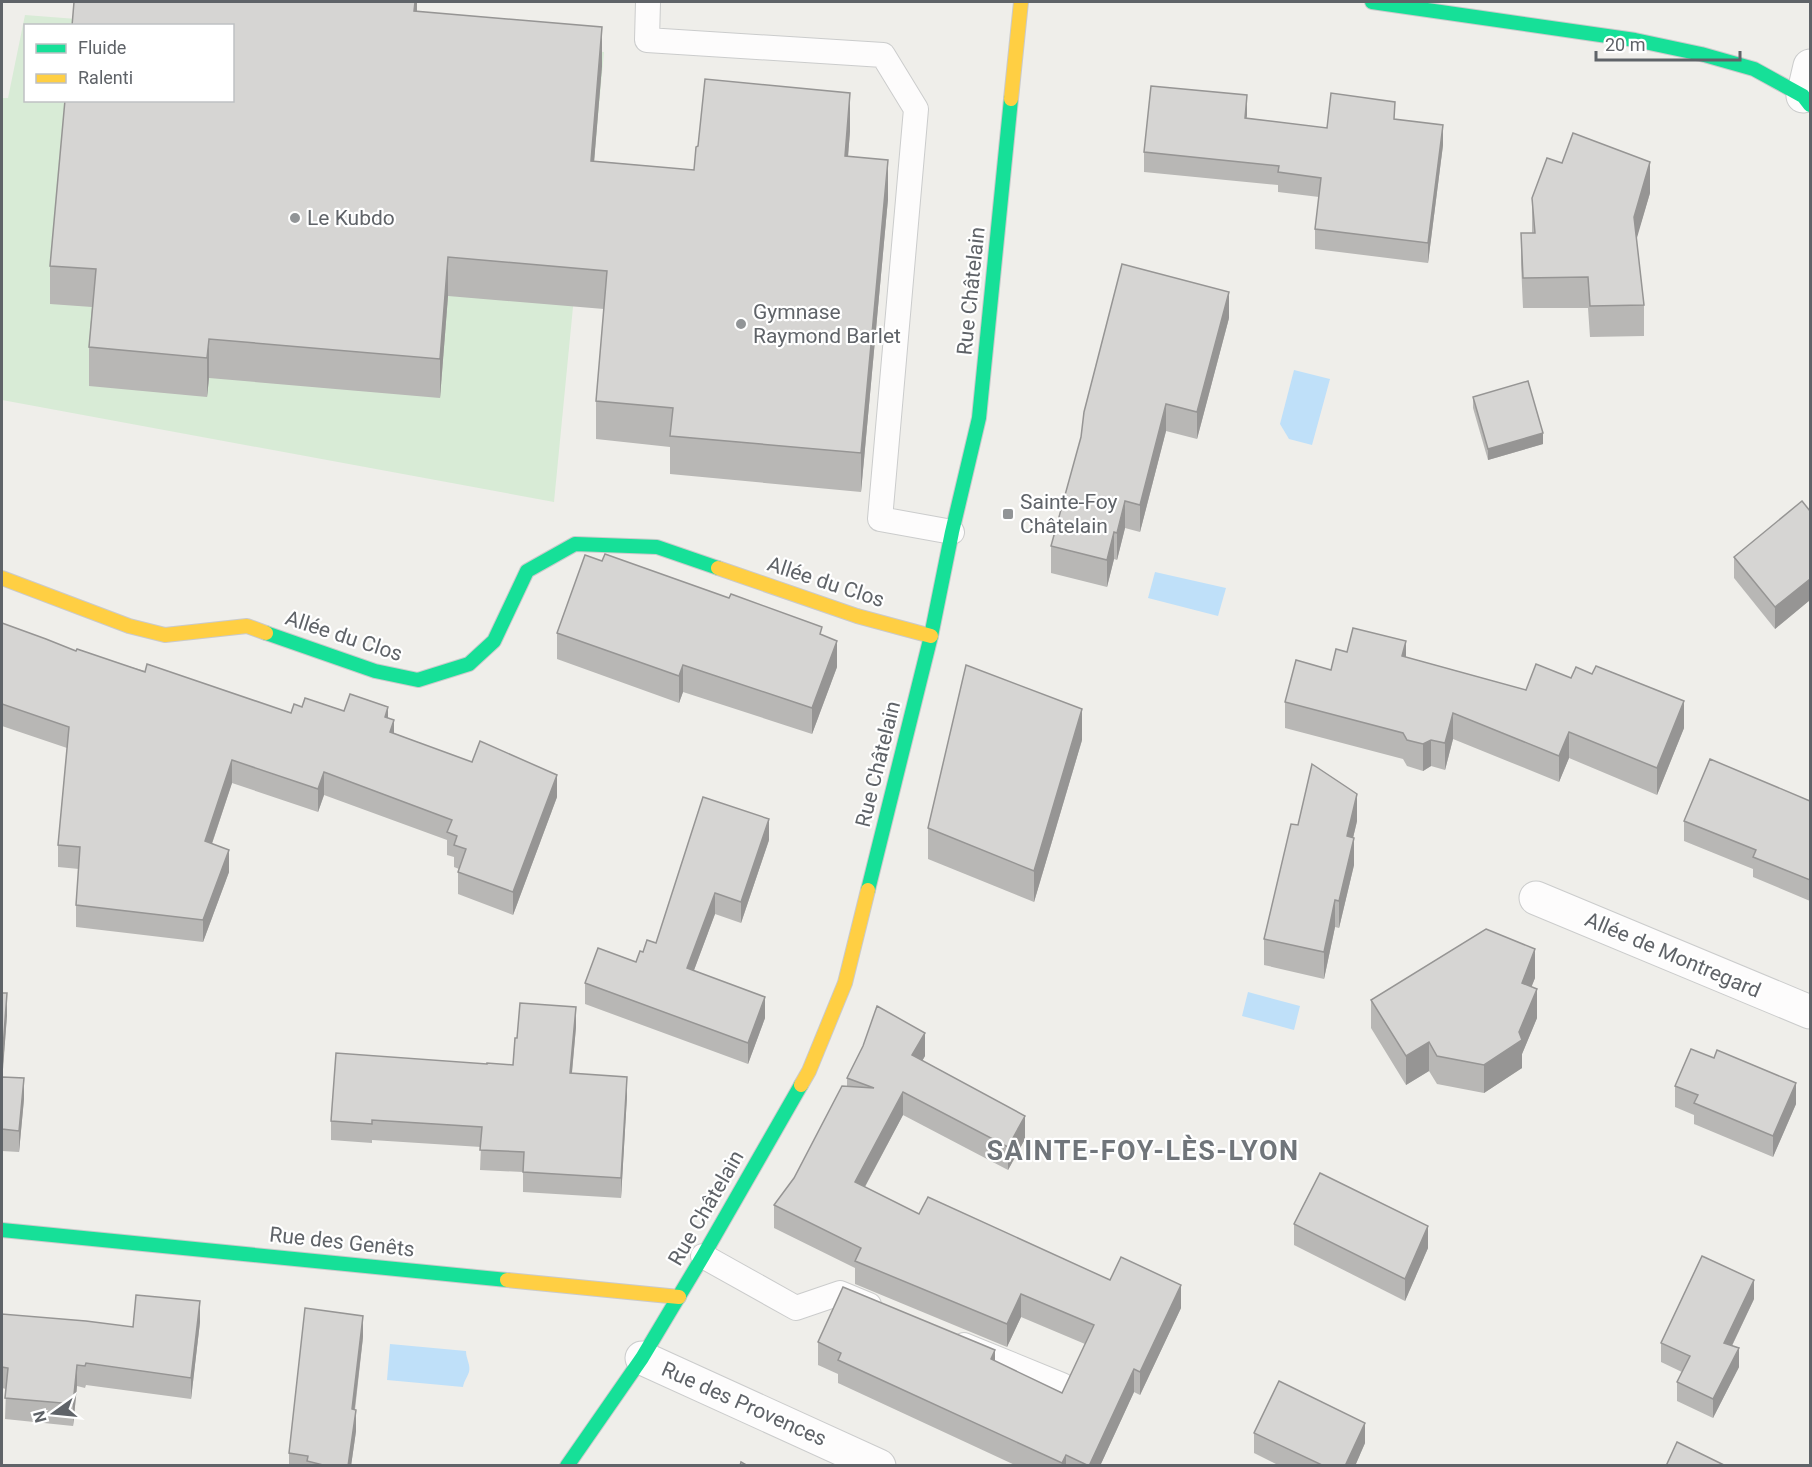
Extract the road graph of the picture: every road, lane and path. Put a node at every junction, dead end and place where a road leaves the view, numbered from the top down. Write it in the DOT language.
graph roads {
  1 [pos="648,2"];
  2 [pos="1021,2"];
  3 [pos="1372,2"];
  4 [pos="1808,89"];
  5 [pos="952,532"];
  6 [pos="2,578"];
  7 [pos="931,636"];
  8 [pos="1536,898"];
  9 [pos="1810,1012"];
  10 [pos="2,1230"];
  11 [pos="703,1256"];
  12 [pos="679,1297"];
  13 [pos="892,1315"];
  14 [pos="945,1337"];
  15 [pos="642,1358"];
  16 [pos="1062,1385"];
  17 [pos="567,1466"];
  18 [pos="879,1466"];
  1 -- 5 [label="lane"];
  2 -- 5 [label="street, Rue Châtelain"];
  3 -- 4 [label="street"];
  5 -- 7 [label="street, Rue Châtelain"];
  6 -- 7 [label="street, Allée du Clos"];
  7 -- 11 [label="street, Rue Châtelain"];
  8 -- 9 [label="street, Allée de Montregard"];
  10 -- 12 [label="street, Rue des Genêts"];
  11 -- 12 [label="street, Rue Châtelain"];
  11 -- 13 [label="lane"];
  12 -- 15 [label="street, Rue Châtelain"];
  14 -- 16 [label="lane"];
  15 -- 17 [label="street, Rue Châtelain"];
  15 -- 18 [label="street, Rue des Provences"];
}
